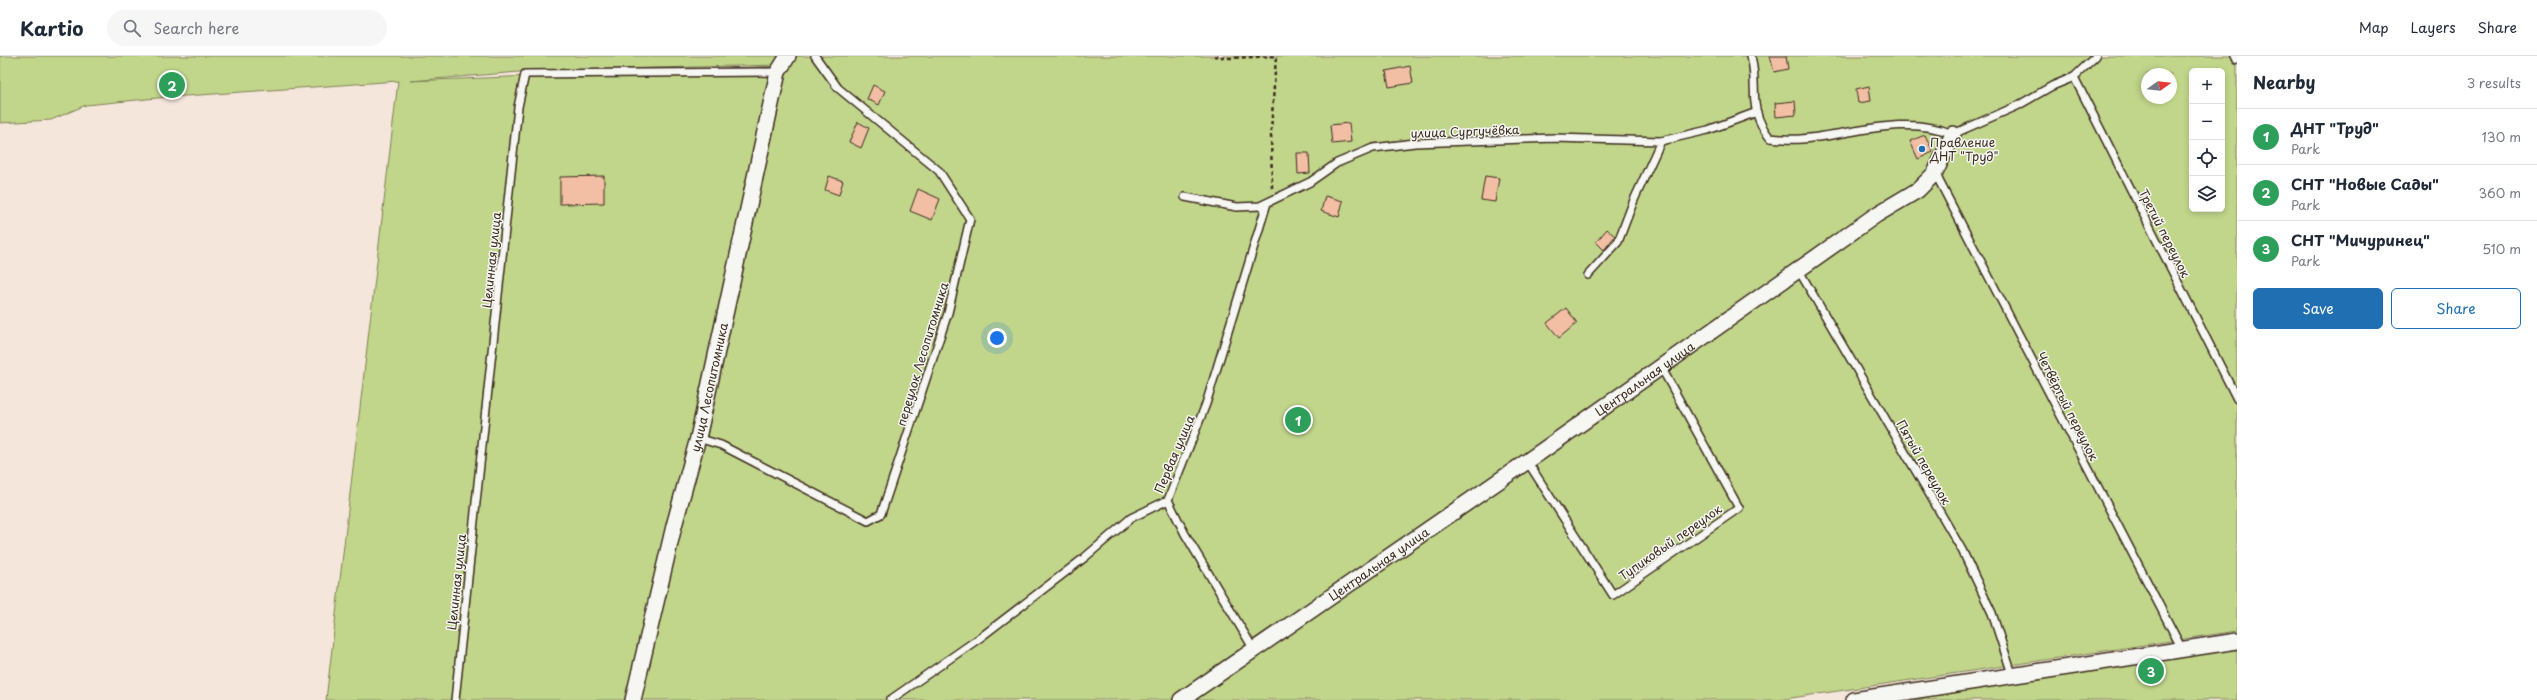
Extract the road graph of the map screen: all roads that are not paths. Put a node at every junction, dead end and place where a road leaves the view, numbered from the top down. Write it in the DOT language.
graph roads {
  1 [pos="788,56"];
  2 [pos="815,56"];
  3 [pos="1751,56"];
  4 [pos="2096,56"];
  5 [pos="2235,56"];
  6 [pos="2237,60"];
  7 [pos="778,72"];
  8 [pos="2074,77"];
  9 [pos="1757,112"];
  10 [pos="1953,134"];
  11 [pos="1661,141"];
  12 [pos="1936,173"];
  13 [pos="1185,197"];
  14 [pos="1270,202"];
  15 [pos="1798,269"];
  16 [pos="1588,275"];
  17 [pos="1661,367"];
  18 [pos="2237,399"];
  19 [pos="698,438"];
  20 [pos="1527,462"];
  21 [pos="1168,500"];
  22 [pos="2237,641"];
  23 [pos="1254,648"];
  24 [pos="2182,649"];
  25 [pos="2012,674"];
  26 [pos="455,700"];
  27 [pos="633,700"];
  28 [pos="890,700"];
  29 [pos="1181,700"];
  30 [pos="1854,700"];
  1 -- 7 [label="street"];
  2 -- 19 [label="lane, переулок Лесопитомника"];
  3 -- 9 [label="lane"];
  4 -- 8 [label="lane"];
  5 -- 6 [label="lane"];
  7 -- 19 [label="street, улица Лесопитомника"];
  7 -- 26 [label="lane, Целинная улица"];
  8 -- 10 [label="lane"];
  8 -- 18 [label="lane, Третий переулок"];
  9 -- 10 [label="lane"];
  9 -- 11 [label="lane, улица Сургучёвка"];
  10 -- 12 [label="street, Центральная улица"];
  11 -- 14 [label="lane, улица Сургучёвка"];
  11 -- 16 [label="lane"];
  12 -- 15 [label="street, Центральная улица"];
  12 -- 24 [label="lane, Четвёртый переулок"];
  13 -- 14 [label="lane, улица Сургучёвка"];
  14 -- 21 [label="lane, Первая улица"];
  15 -- 17 [label="street, Центральная улица"];
  15 -- 25 [label="lane, Пятый переулок"];
  17 -- 20 [label="street, Центральная улица"];
  17 -- 20 [label="lane, Тупиковый переулок"];
  19 -- 27 [label="street, улица Лесопитомника"];
  20 -- 23 [label="street, Центральная улица"];
  21 -- 23 [label="lane"];
  21 -- 28 [label="lane, Первая улица"];
  22 -- 24 [label="street"];
  23 -- 29 [label="street, Центральная улица"];
  24 -- 25 [label="street"];
  25 -- 30 [label="street"];
}
